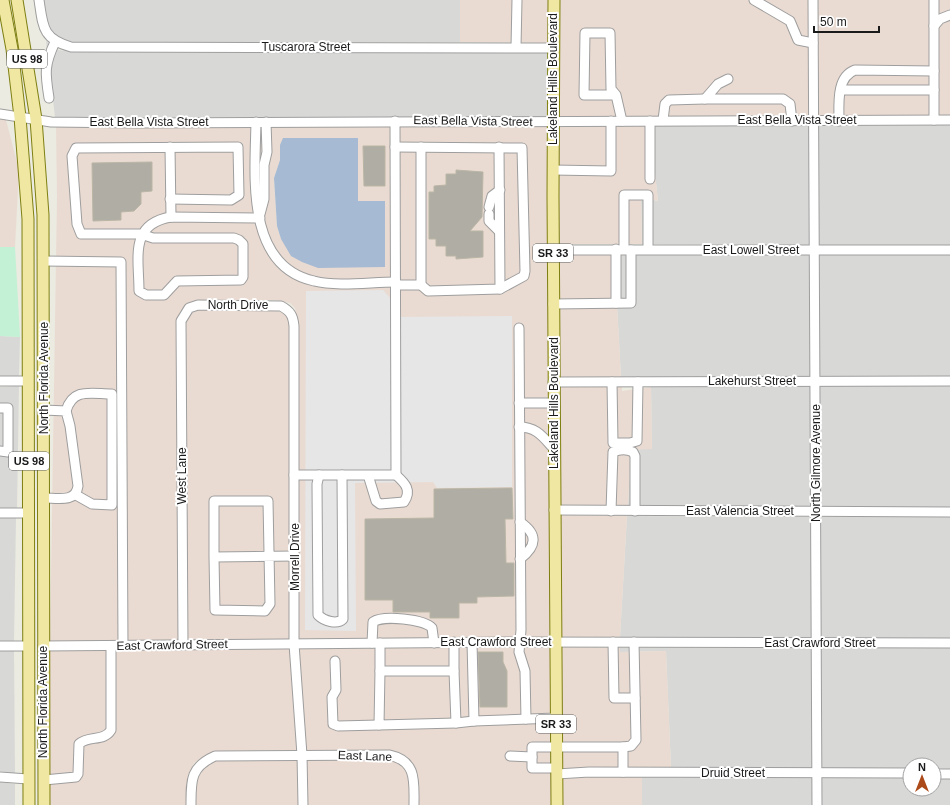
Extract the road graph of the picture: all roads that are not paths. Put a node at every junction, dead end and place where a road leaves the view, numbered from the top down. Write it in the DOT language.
graph roads {
  1 [pos="3,0"];
  2 [pos="17,0"];
  3 [pos="39,0"];
  4 [pos="517,0"];
  5 [pos="554,0"];
  6 [pos="754,0"];
  7 [pos="813,0"];
  8 [pos="934,0"];
  9 [pos="950,16"];
  10 [pos="934,26"];
  11 [pos="57,43"];
  12 [pos="813,43"];
  13 [pos="516,47"];
  14 [pos="554,48"];
  15 [pos="934,71"];
  16 [pos="45,72"];
  17 [pos="29,73"];
  18 [pos="728,79"];
  19 [pos="841,90"];
  20 [pos="934,90"];
  21 [pos="616,95"];
  22 [pos="49,98"];
  23 [pos="705,99"];
  24 [pos="0,114"];
  25 [pos="20,117"];
  26 [pos="36,119"];
  27 [pos="663,120"];
  28 [pos="934,120"];
  29 [pos="950,120"];
  30 [pos="395,121"];
  31 [pos="611,121"];
  32 [pos="622,121"];
  33 [pos="650,121"];
  34 [pos="792,121"];
  35 [pos="814,121"];
  36 [pos="839,121"];
  37 [pos="256,122"];
  38 [pos="266,122"];
  39 [pos="553,122"];
  40 [pos="170,147"];
  41 [pos="395,147"];
  42 [pos="421,147"];
  43 [pos="499,147"];
  44 [pos="261,157"];
  45 [pos="553,170"];
  46 [pos="650,178"];
  47 [pos="500,190"];
  48 [pos="170,199"];
  49 [pos="171,217"];
  50 [pos="260,218"];
  51 [pos="499,231"];
  52 [pos="142,234"];
  53 [pos="553,250"];
  54 [pos="624,250"];
  55 [pos="648,250"];
  56 [pos="815,250"];
  57 [pos="950,250"];
  58 [pos="44,261"];
  59 [pos="396,283"];
  60 [pos="420,285"];
  61 [pos="500,289"];
  62 [pos="616,303"];
  63 [pos="553,304"];
  64 [pos="188,310"];
  65 [pos="289,310"];
  66 [pos="519,328"];
  67 [pos="0,381"];
  68 [pos="28,381"];
  69 [pos="815,381"];
  70 [pos="950,381"];
  71 [pos="553,382"];
  72 [pos="612,382"];
  73 [pos="638,382"];
  74 [pos="519,403"];
  75 [pos="554,403"];
  76 [pos="0,408"];
  77 [pos="44,410"];
  78 [pos="66,411"];
  79 [pos="519,427"];
  80 [pos="554,449"];
  81 [pos="0,452"];
  82 [pos="44,475"];
  83 [pos="294,475"];
  84 [pos="319,475"];
  85 [pos="342,475"];
  86 [pos="368,475"];
  87 [pos="396,475"];
  88 [pos="76,495"];
  89 [pos="44,498"];
  90 [pos="554,510"];
  91 [pos="611,510"];
  92 [pos="635,511"];
  93 [pos="816,512"];
  94 [pos="950,512"];
  95 [pos="0,513"];
  96 [pos="29,513"];
  97 [pos="520,522"];
  98 [pos="29,528"];
  99 [pos="269,556"];
  100 [pos="295,556"];
  101 [pos="214,557"];
  102 [pos="520,559"];
  103 [pos="454,642"];
  104 [pos="472,642"];
  105 [pos="519,642"];
  106 [pos="555,642"];
  107 [pos="613,642"];
  108 [pos="634,642"];
  109 [pos="376,643"];
  110 [pos="434,643"];
  111 [pos="816,643"];
  112 [pos="950,643"];
  113 [pos="294,644"];
  114 [pos="183,645"];
  115 [pos="0,646"];
  116 [pos="29,646"];
  117 [pos="43,646"];
  118 [pos="111,646"];
  119 [pos="123,646"];
  120 [pos="335,661"];
  121 [pos="380,671"];
  122 [pos="454,671"];
  123 [pos="635,698"];
  124 [pos="556,718"];
  125 [pos="526,719"];
  126 [pos="474,721"];
  127 [pos="456,723"];
  128 [pos="379,725"];
  129 [pos="44,740"];
  130 [pos="556,747"];
  131 [pos="623,747"];
  132 [pos="302,755"];
  133 [pos="510,756"];
  134 [pos="532,757"];
  135 [pos="557,771"];
  136 [pos="623,772"];
  137 [pos="817,773"];
  138 [pos="902,773"];
  139 [pos="0,777"];
  140 [pos="28,779"];
  141 [pos="44,780"];
  142 [pos="29,805"];
  143 [pos="44,805"];
  144 [pos="191,805"];
  145 [pos="303,805"];
  146 [pos="414,805"];
  147 [pos="557,805"];
  148 [pos="817,805"];
  1 -- 25 [label="main road, North Florida Avenue / US 98"];
  2 -- 17 [label="main road, North Florida Avenue / US 98"];
  3 -- 11 [label="street"];
  4 -- 13 [label="street"];
  5 -- 14 [label="main road, Lakeland Hills Boulevard / SR 33"];
  6 -- 12 [label="street"];
  7 -- 12 [label="street, North Gilmore Avenue"];
  8 -- 10 [label="street"];
  9 -- 10 [label="street"];
  10 -- 15 [label="street"];
  11 -- 13 [label="street, Tuscarora Street"];
  11 -- 16 [label="street"];
  12 -- 35 [label="street, North Gilmore Avenue"];
  13 -- 14 [label="street, Tuscarora Street"];
  14 -- 39 [label="main road, Lakeland Hills Boulevard / SR 33"];
  15 -- 19 [label="street"];
  15 -- 20 [label="street"];
  16 -- 17 [label="street"];
  16 -- 22 [label="street"];
  17 -- 26 [label="main road, North Florida Avenue / US 98"];
  18 -- 23 [label="street"];
  19 -- 20 [label="street"];
  19 -- 36 [label="street"];
  20 -- 28 [label="street"];
  21 -- 21 [label="street"];
  21 -- 32 [label="street"];
  23 -- 27 [label="street"];
  23 -- 34 [label="street"];
  24 -- 25 [label="street, East Bella Vista Street"];
  25 -- 26 [label="street, East Bella Vista Street"];
  25 -- 68 [label="main road, North Florida Avenue / US 98"];
  26 -- 37 [label="street, East Bella Vista Street"];
  26 -- 58 [label="main road, North Florida Avenue / US 98"];
  27 -- 33 [label="street, East Bella Vista Street"];
  27 -- 34 [label="street, East Bella Vista Street"];
  28 -- 29 [label="street, East Bella Vista Street"];
  28 -- 36 [label="street, East Bella Vista Street"];
  30 -- 38 [label="street, East Bella Vista Street"];
  30 -- 39 [label="street, East Bella Vista Street"];
  30 -- 41 [label="street"];
  31 -- 32 [label="street, East Bella Vista Street"];
  31 -- 39 [label="street, East Bella Vista Street"];
  31 -- 45 [label="street"];
  32 -- 33 [label="street, East Bella Vista Street"];
  33 -- 46 [label="street"];
  34 -- 35 [label="street, East Bella Vista Street"];
  35 -- 36 [label="street, East Bella Vista Street"];
  35 -- 56 [label="street, North Gilmore Avenue"];
  37 -- 38 [label="street, East Bella Vista Street"];
  37 -- 44 [label="street"];
  38 -- 44 [label="street"];
  39 -- 45 [label="main road, Lakeland Hills Boulevard / SR 33"];
  40 -- 48 [label="street"];
  40 -- 48 [label="street"];
  40 -- 52 [label="street"];
  41 -- 42 [label="street"];
  41 -- 59 [label="street"];
  42 -- 43 [label="street"];
  42 -- 60 [label="street"];
  43 -- 47 [label="street"];
  43 -- 61 [label="street"];
  44 -- 50 [label="street"];
  45 -- 53 [label="main road, Lakeland Hills Boulevard / SR 33"];
  47 -- 51 [label="street"];
  47 -- 51 [label="street"];
  48 -- 49 [label="street"];
  49 -- 50 [label="street"];
  49 -- 52 [label="street"];
  50 -- 59 [label="street"];
  51 -- 61 [label="street"];
  52 -- 52 [label="street"];
  53 -- 54 [label="street, East Lowell Street"];
  53 -- 63 [label="main road, Lakeland Hills Boulevard / SR 33"];
  54 -- 55 [label="street, East Lowell Street"];
  54 -- 55 [label="street"];
  54 -- 62 [label="street"];
  54 -- 62 [label="street"];
  55 -- 56 [label="street, East Lowell Street"];
  56 -- 57 [label="street, East Lowell Street"];
  56 -- 69 [label="street, North Gilmore Avenue"];
  58 -- 77 [label="main road, North Florida Avenue / US 98"];
  58 -- 119 [label="street"];
  59 -- 60 [label="street"];
  59 -- 87 [label="street"];
  60 -- 61 [label="street"];
  62 -- 63 [label="street"];
  63 -- 71 [label="main road, Lakeland Hills Boulevard / SR 33"];
  64 -- 65 [label="street, North Drive"];
  64 -- 114 [label="street, West Lane"];
  65 -- 83 [label="street, Morrell Drive"];
  66 -- 74 [label="street"];
  67 -- 68 [label="street"];
  68 -- 82 [label="main road"];
  68 -- 96 [label="main road, North Florida Avenue / US 98"];
  69 -- 70 [label="street, Lakehurst Street"];
  69 -- 73 [label="street, Lakehurst Street"];
  69 -- 93 [label="street, North Gilmore Avenue"];
  71 -- 72 [label="street, Lakehurst Street"];
  71 -- 75 [label="main road, Lakeland Hills Boulevard / SR 33"];
  72 -- 73 [label="street, Lakehurst Street"];
  72 -- 73 [label="street"];
  74 -- 75 [label="street"];
  74 -- 79 [label="street"];
  75 -- 80 [label="main road, Lakeland Hills Boulevard / SR 33"];
  76 -- 81 [label="street"];
  77 -- 78 [label="street"];
  77 -- 82 [label="main road, North Florida Avenue / US 98"];
  78 -- 88 [label="street"];
  78 -- 88 [label="street"];
  79 -- 80 [label="street"];
  79 -- 97 [label="street"];
  80 -- 90 [label="main road, Lakeland Hills Boulevard / SR 33"];
  82 -- 89 [label="main road, North Florida Avenue / US 98"];
  83 -- 84 [label="street"];
  83 -- 100 [label="street, Morrell Drive"];
  84 -- 85 [label="street"];
  84 -- 85 [label="street"];
  85 -- 86 [label="street"];
  86 -- 87 [label="street"];
  86 -- 87 [label="street"];
  88 -- 89 [label="street"];
  89 -- 117 [label="main road, North Florida Avenue / US 98"];
  90 -- 91 [label="street, East Valencia Street"];
  90 -- 106 [label="main road, Lakeland Hills Boulevard / SR 33"];
  91 -- 92 [label="street, East Valencia Street"];
  91 -- 92 [label="street"];
  92 -- 93 [label="street, East Valencia Street"];
  93 -- 94 [label="street, East Valencia Street"];
  93 -- 111 [label="street, North Gilmore Avenue"];
  95 -- 96 [label="street"];
  96 -- 98 [label="main road, North Florida Avenue / US 98"];
  97 -- 102 [label="street"];
  97 -- 102 [label="street"];
  98 -- 116 [label="main road, North Florida Avenue / US 98"];
  98 -- 117 [label="main road"];
  99 -- 100 [label="street"];
  99 -- 101 [label="street"];
  99 -- 101 [label="street"];
  99 -- 101 [label="street"];
  100 -- 113 [label="street, Morrell Drive"];
  102 -- 105 [label="street"];
  103 -- 104 [label="street, East Crawford Street"];
  103 -- 110 [label="street, East Crawford Street"];
  103 -- 122 [label="street"];
  104 -- 105 [label="street, East Crawford Street"];
  104 -- 126 [label="street"];
  105 -- 106 [label="street, East Crawford Street"];
  105 -- 125 [label="street"];
  106 -- 107 [label="street, East Crawford Street"];
  106 -- 124 [label="main road, Lakeland Hills Boulevard / SR 33"];
  107 -- 108 [label="street, East Crawford Street"];
  107 -- 123 [label="street"];
  108 -- 111 [label="street, East Crawford Street"];
  108 -- 123 [label="street"];
  109 -- 110 [label="street, East Crawford Street"];
  109 -- 110 [label="street"];
  109 -- 113 [label="street, East Crawford Street"];
  109 -- 121 [label="street"];
  111 -- 112 [label="street, East Crawford Street"];
  111 -- 137 [label="street, North Gilmore Avenue"];
  113 -- 114 [label="street, East Crawford Street"];
  113 -- 132 [label="street, Morrell Drive"];
  114 -- 119 [label="street, East Crawford Street"];
  115 -- 116 [label="street"];
  116 -- 129 [label="main road"];
  116 -- 140 [label="main road, North Florida Avenue / US 98"];
  117 -- 118 [label="street, East Crawford Street"];
  117 -- 129 [label="main road, North Florida Avenue / US 98"];
  118 -- 119 [label="street, East Crawford Street"];
  118 -- 141 [label="street"];
  120 -- 128 [label="street"];
  121 -- 122 [label="street"];
  121 -- 128 [label="street"];
  122 -- 127 [label="street"];
  123 -- 131 [label="street"];
  124 -- 125 [label="street"];
  124 -- 130 [label="main road, Lakeland Hills Boulevard / SR 33"];
  125 -- 126 [label="street"];
  126 -- 127 [label="street"];
  127 -- 128 [label="street"];
  129 -- 141 [label="main road, North Florida Avenue / US 98"];
  130 -- 131 [label="street"];
  130 -- 134 [label="street"];
  130 -- 135 [label="main road, Lakeland Hills Boulevard / SR 33"];
  131 -- 136 [label="street"];
  132 -- 144 [label="street"];
  132 -- 145 [label="street, Morrell Drive"];
  132 -- 146 [label="street, East Lane"];
  133 -- 134 [label="street"];
  134 -- 135 [label="street, Druid Street"];
  135 -- 136 [label="street, Druid Street"];
  135 -- 147 [label="main road, Lakeland Hills Boulevard / SR 33"];
  136 -- 137 [label="street, Druid Street"];
  137 -- 138 [label="street, Druid Street"];
  137 -- 148 [label="street, North Gilmore Avenue"];
  139 -- 140 [label="street"];
  140 -- 142 [label="main road, North Florida Avenue / US 98"];
  141 -- 143 [label="main road, North Florida Avenue / US 98"];
}
